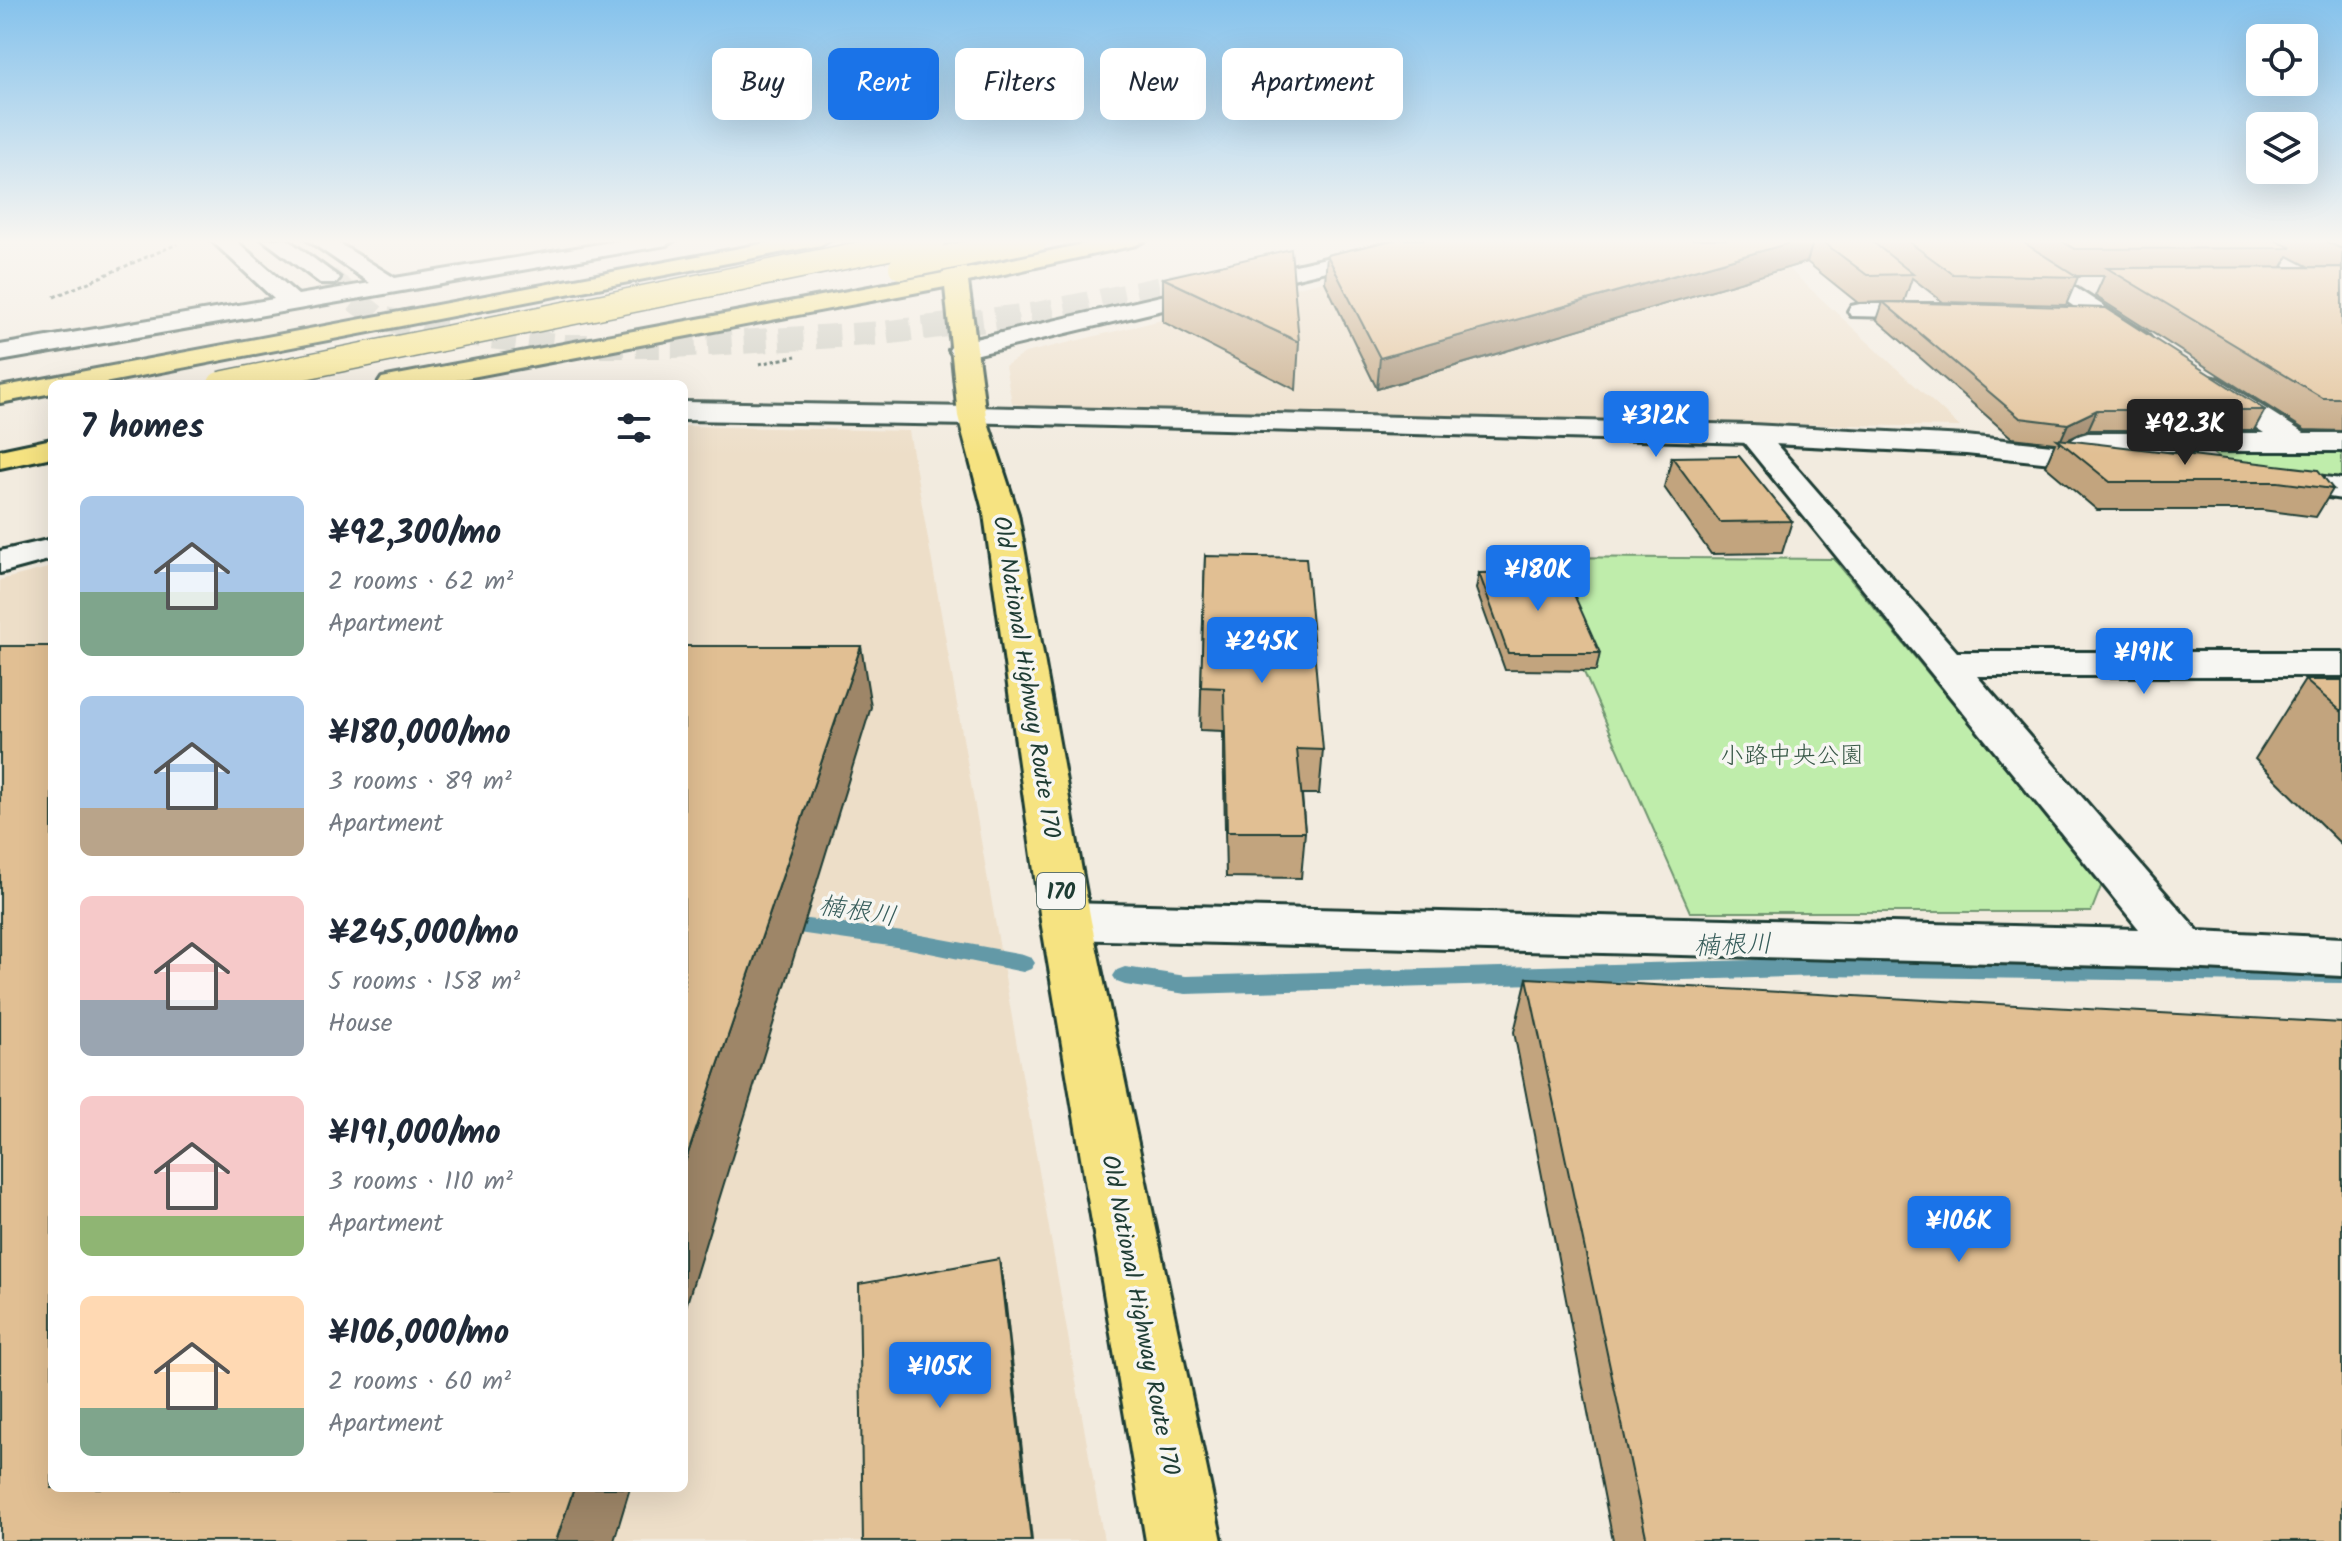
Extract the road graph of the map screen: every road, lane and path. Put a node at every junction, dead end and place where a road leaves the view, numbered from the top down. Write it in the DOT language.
graph roads {
  1 [pos="253,311"];
  2 [pos="441,311"];
  3 [pos="622,311"];
  4 [pos="697,311"];
  5 [pos="699,311"];
  6 [pos="956,311"];
  7 [pos="1100,311"];
  8 [pos="1134,311"];
  9 [pos="1860,311"];
  10 [pos="1866,311"];
  11 [pos="1940,311"];
  12 [pos="2094,311"];
  13 [pos="1964,314"];
  14 [pos="2055,315"];
  15 [pos="2101,316"];
  16 [pos="1092,321"];
  17 [pos="2153,349"];
  18 [pos="962,350"];
  19 [pos="0,353"];
  20 [pos="2192,374"];
  21 [pos="75,380"];
  22 [pos="242,380"];
  23 [pos="371,380"];
  24 [pos="409,380"];
  25 [pos="48,385"];
  26 [pos="0,395"];
  27 [pos="688,411"];
  28 [pos="972,416"];
  29 [pos="1752,434"];
  30 [pos="2296,441"];
  31 [pos="2342,442"];
  32 [pos="48,449"];
  33 [pos="48,456"];
  34 [pos="2067,456"];
  35 [pos="0,459"];
  36 [pos="0,466"];
  37 [pos="2200,471"];
  38 [pos="2248,477"];
  39 [pos="2342,489"];
  40 [pos="48,550"];
  41 [pos="0,562"];
  42 [pos="1946,664"];
  43 [pos="2342,664"];
  44 [pos="1066,921"];
  45 [pos="2184,949"];
  46 [pos="2342,957"];
  47 [pos="1184,1541"];
  1 -- 19 [label="street"];
  2 -- 21 [label="highway"];
  3 -- 22 [label="highway, bridge"];
  4 -- 23 [label="highway, bridge"];
  5 -- 24 [label="highway"];
  6 -- 18 [label="highway, Old National Highway Route 170 / 170"];
  7 -- 16 [label="street"];
  8 -- 16 [label="street"];
  9 -- 10 [label="street"];
  11 -- 13 [label="street"];
  12 -- 15 [label="street"];
  14 -- 15 [label="street"];
  15 -- 17 [label="street"];
  16 -- 18 [label="street"];
  18 -- 28 [label="highway, Old National Highway Route 170 / 170"];
  20 -- 30 [label="street"];
  25 -- 26 [label="highway"];
  27 -- 28 [label="street"];
  28 -- 29 [label="street"];
  28 -- 44 [label="highway, Old National Highway Route 170 / 170"];
  29 -- 34 [label="street"];
  29 -- 42 [label="street"];
  30 -- 31 [label="street"];
  30 -- 34 [label="street"];
  32 -- 35 [label="highway"];
  33 -- 36 [label="highway"];
  34 -- 37 [label="street"];
  38 -- 39 [label="street"];
  40 -- 41 [label="street"];
  42 -- 43 [label="street"];
  42 -- 45 [label="street"];
  44 -- 45 [label="street"];
  44 -- 47 [label="highway, Old National Highway Route 170 / 170"];
  45 -- 46 [label="street"];
}
